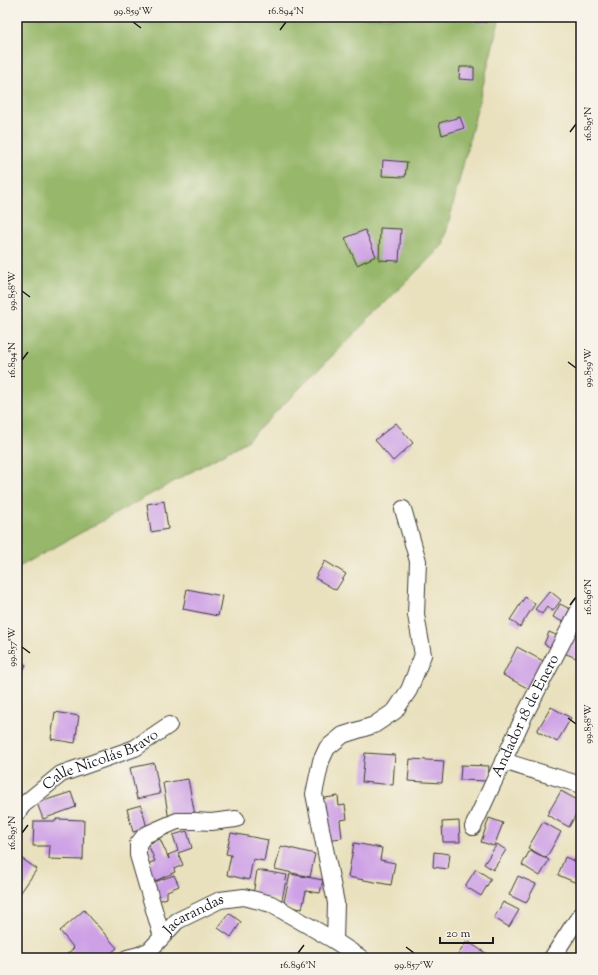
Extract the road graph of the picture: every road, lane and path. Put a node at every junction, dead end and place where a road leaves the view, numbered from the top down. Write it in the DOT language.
graph roads {
  1 [pos="404,509"];
  2 [pos="581,606"];
  3 [pos="169,725"];
  4 [pos="503,761"];
  5 [pos="581,785"];
  6 [pos="17,813"];
  7 [pos="236,820"];
  8 [pos="473,827"];
  9 [pos="578,924"];
  10 [pos="162,937"];
  11 [pos="335,941"];
  12 [pos="127,958"];
  13 [pos="361,958"];
  14 [pos="552,958"];
  1 -- 11 [label="street"];
  2 -- 4 [label="street, Andador 18 de Enero"];
  3 -- 6 [label="street, Calle Nicolás Bravo"];
  4 -- 5 [label="street"];
  4 -- 8 [label="street, Andador 18 de Enero"];
  7 -- 10 [label="street"];
  9 -- 14 [label="street"];
  10 -- 11 [label="street, Jacarandas"];
  10 -- 12 [label="street, Jacarandas"];
  11 -- 13 [label="street, Jacarandas"];
}
